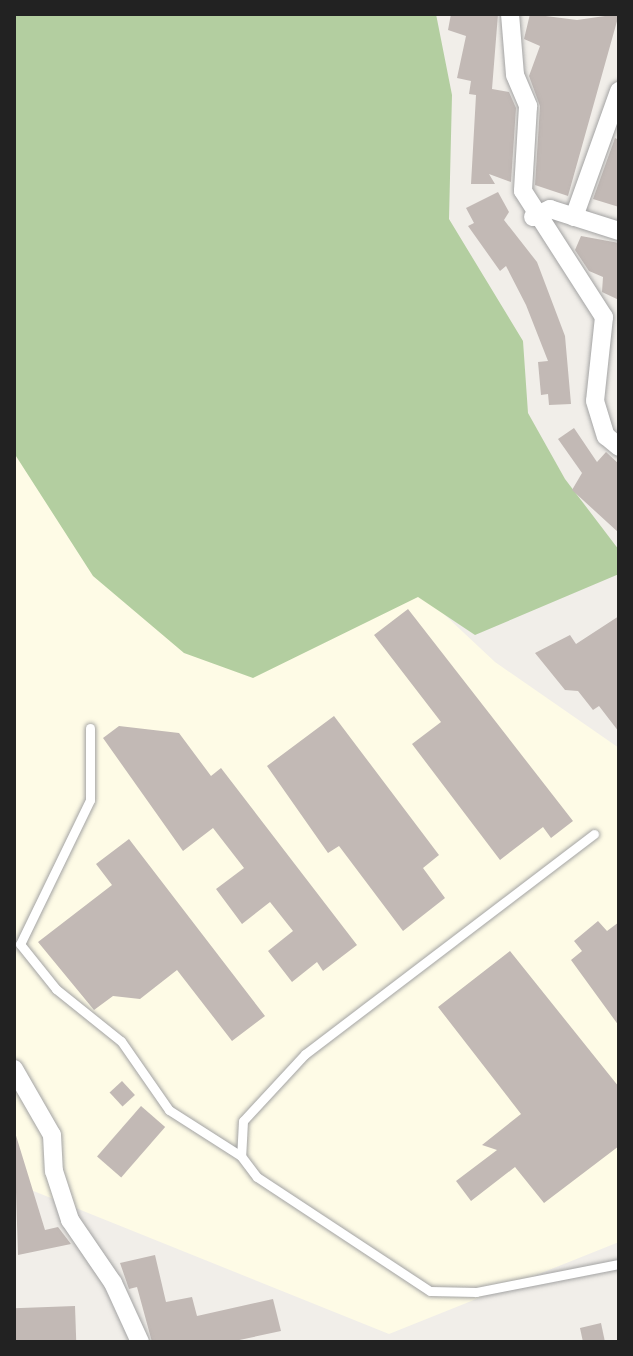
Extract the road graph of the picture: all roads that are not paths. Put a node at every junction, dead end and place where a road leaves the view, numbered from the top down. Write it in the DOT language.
graph roads {
  1 [pos="510,14"];
  2 [pos="619,91"];
  3 [pos="533,217"];
  4 [pos="574,217"];
  5 [pos="619,231"];
  6 [pos="619,447"];
  7 [pos="90,728"];
  8 [pos="594,834"];
  9 [pos="14,1069"];
  10 [pos="241,1156"];
  11 [pos="619,1264"];
  12 [pos="140,1342"];
  1 -- 3 [label="street"];
  2 -- 4 [label="street"];
  3 -- 4 [label="street"];
  3 -- 6 [label="street"];
  4 -- 5 [label="street"];
  7 -- 10 [label="lane"];
  8 -- 10 [label="lane"];
  9 -- 12 [label="street"];
  10 -- 11 [label="lane"];
}
